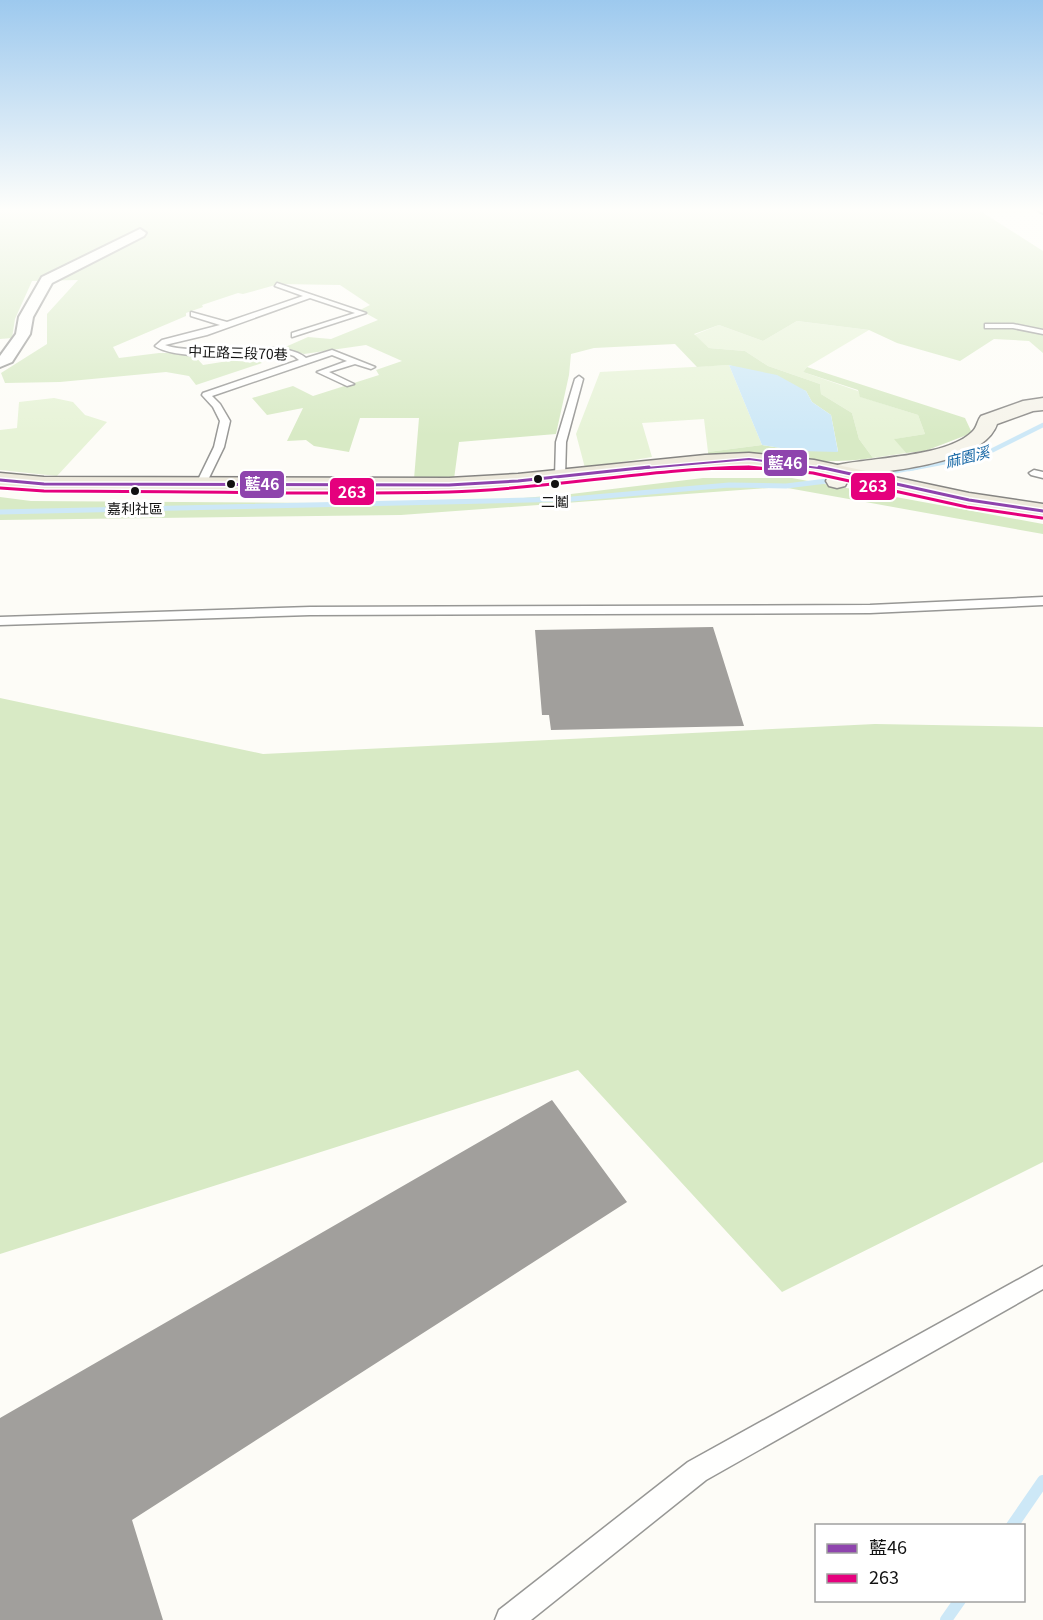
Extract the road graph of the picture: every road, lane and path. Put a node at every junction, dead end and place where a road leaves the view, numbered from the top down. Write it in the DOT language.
graph roads {
  1 [pos="44,285"];
  2 [pos="277,285"];
  3 [pos="310,296"];
  4 [pos="194,314"];
  5 [pos="229,325"];
  6 [pos="988,326"];
  7 [pos="242,328"];
  8 [pos="1043,332"];
  9 [pos="295,335"];
  10 [pos="305,361"];
  11 [pos="354,361"];
  12 [pos="0,362"];
  13 [pos="371,368"];
  14 [pos="579,379"];
  15 [pos="350,384"];
  16 [pos="1043,404"];
  17 [pos="839,476"];
  18 [pos="560,477"];
  19 [pos="0,480"];
  20 [pos="201,484"];
  21 [pos="0,490"];
  22 [pos="1043,511"];
  23 [pos="1043,519"];
  24 [pos="1043,601"];
  25 [pos="0,621"];
  26 [pos="1043,1277"];
  27 [pos="509,1620"];
  1 -- 12 [label="street"];
  2 -- 3 [label="lane"];
  3 -- 5 [label="lane, 中正路三段70巷"];
  3 -- 9 [label="lane"];
  4 -- 5 [label="lane"];
  5 -- 7 [label="lane"];
  5 -- 10 [label="lane, 中正路三段70巷"];
  6 -- 8 [label="lane"];
  10 -- 11 [label="lane"];
  10 -- 20 [label="lane, 中正路三段70巷"];
  11 -- 13 [label="lane"];
  11 -- 15 [label="lane"];
  14 -- 18 [label="lane"];
  16 -- 17 [label="street"];
  17 -- 18 [label="main road"];
  17 -- 21 [label="main road"];
  17 -- 22 [label="main road"];
  17 -- 23 [label="main road"];
  18 -- 20 [label="main road"];
  19 -- 20 [label="main road"];
  24 -- 25 [label="lane"];
  26 -- 27 [label="lane"];
}
